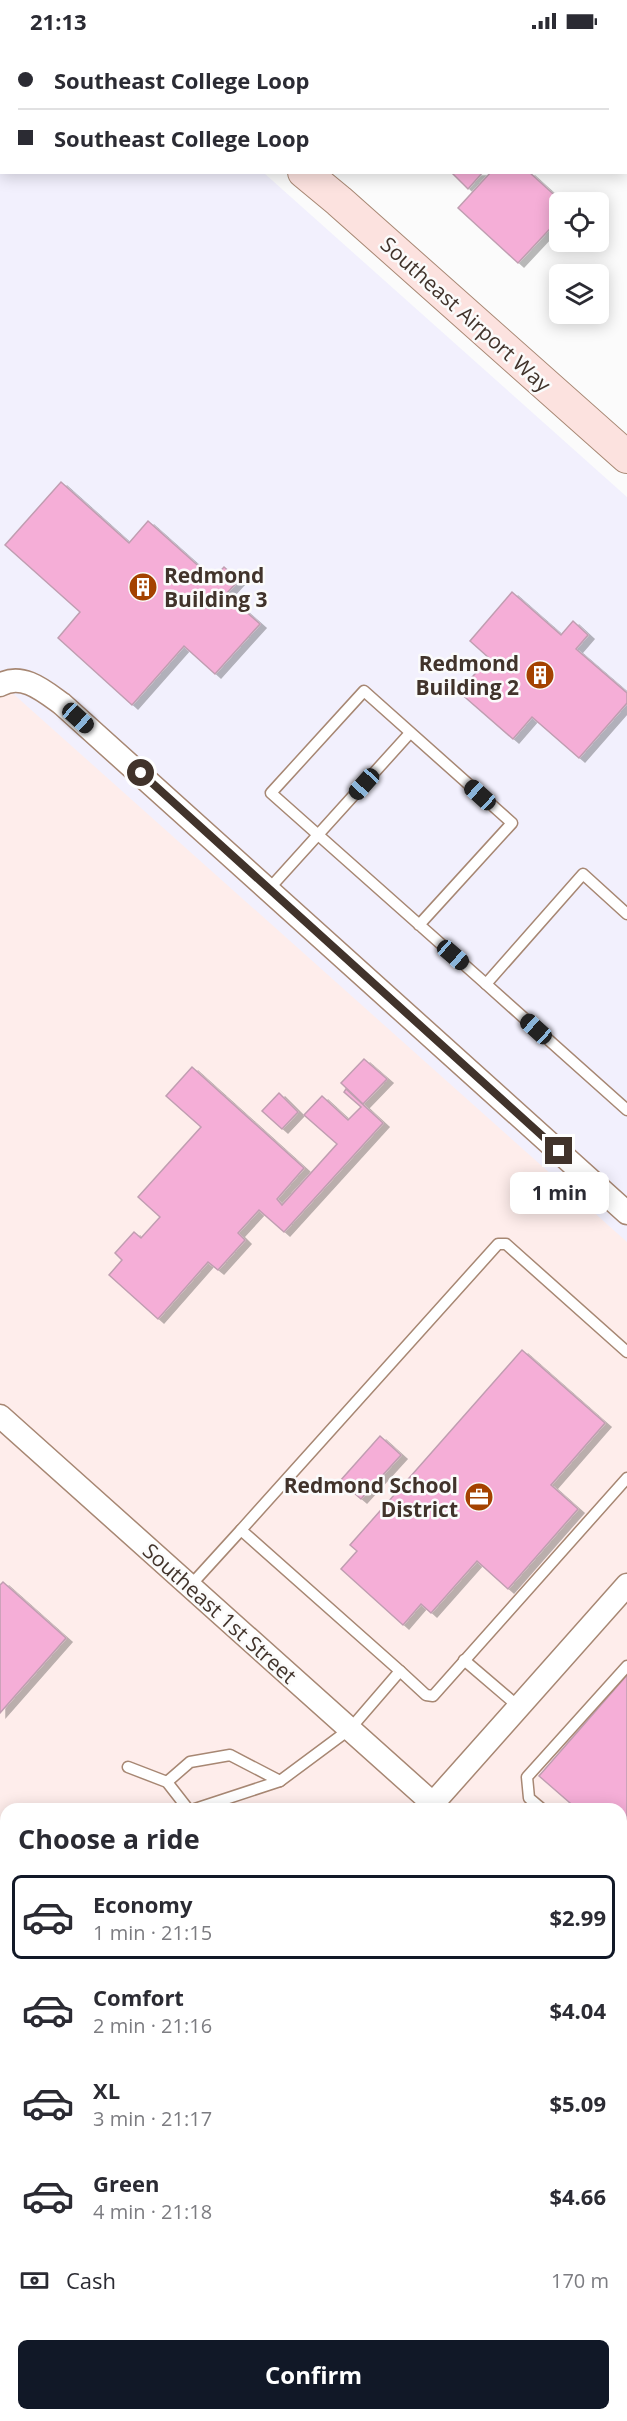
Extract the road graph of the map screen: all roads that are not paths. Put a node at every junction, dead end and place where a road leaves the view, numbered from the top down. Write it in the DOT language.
graph roads {
  1 [pos="306,174"];
  2 [pos="627,457"];
  3 [pos="0,685"];
  4 [pos="410,733"];
  5 [pos="318,835"];
  6 [pos="269,889"];
  7 [pos="627,914"];
  8 [pos="419,925"];
  9 [pos="486,984"];
  10 [pos="627,1110"];
  11 [pos="627,1213"];
  12 [pos="627,1352"];
  13 [pos="0,1416"];
  14 [pos="627,1478"];
  15 [pos="241,1530"];
  16 [pos="627,1585"];
  17 [pos="190,1587"];
  18 [pos="465,1659"];
  19 [pos="627,1666"];
  20 [pos="400,1671"];
  21 [pos="519,1707"];
  22 [pos="350,1729"];
  23 [pos="128,1767"];
  24 [pos="280,1781"];
  25 [pos="167,1782"];
  26 [pos="184,1803"];
  27 [pos="213,1803"];
  28 [pos="429,1803"];
  29 [pos="436,1803"];
  30 [pos="535,1803"];
  1 -- 2 [label="main road, Southeast Airport Way"];
  3 -- 6 [label="street"];
  4 -- 5 [label="lane"];
  4 -- 5 [label="lane"];
  4 -- 8 [label="lane"];
  5 -- 6 [label="lane"];
  5 -- 8 [label="lane"];
  6 -- 11 [label="street"];
  7 -- 9 [label="lane"];
  8 -- 9 [label="lane"];
  9 -- 10 [label="lane"];
  12 -- 15 [label="lane"];
  13 -- 17 [label="street, Southeast 1st Street"];
  14 -- 18 [label="lane"];
  15 -- 17 [label="lane"];
  15 -- 20 [label="lane"];
  16 -- 21 [label="street"];
  17 -- 22 [label="street, Southeast 1st Street"];
  18 -- 20 [label="lane"];
  18 -- 21 [label="lane"];
  19 -- 30 [label="lane"];
  20 -- 22 [label="lane"];
  21 -- 29 [label="street"];
  22 -- 24 [label="lane"];
  22 -- 28 [label="street, Southeast 1st Street"];
  23 -- 25 [label="lane"];
  24 -- 25 [label="lane"];
  24 -- 27 [label="lane"];
  25 -- 26 [label="lane"];
}
